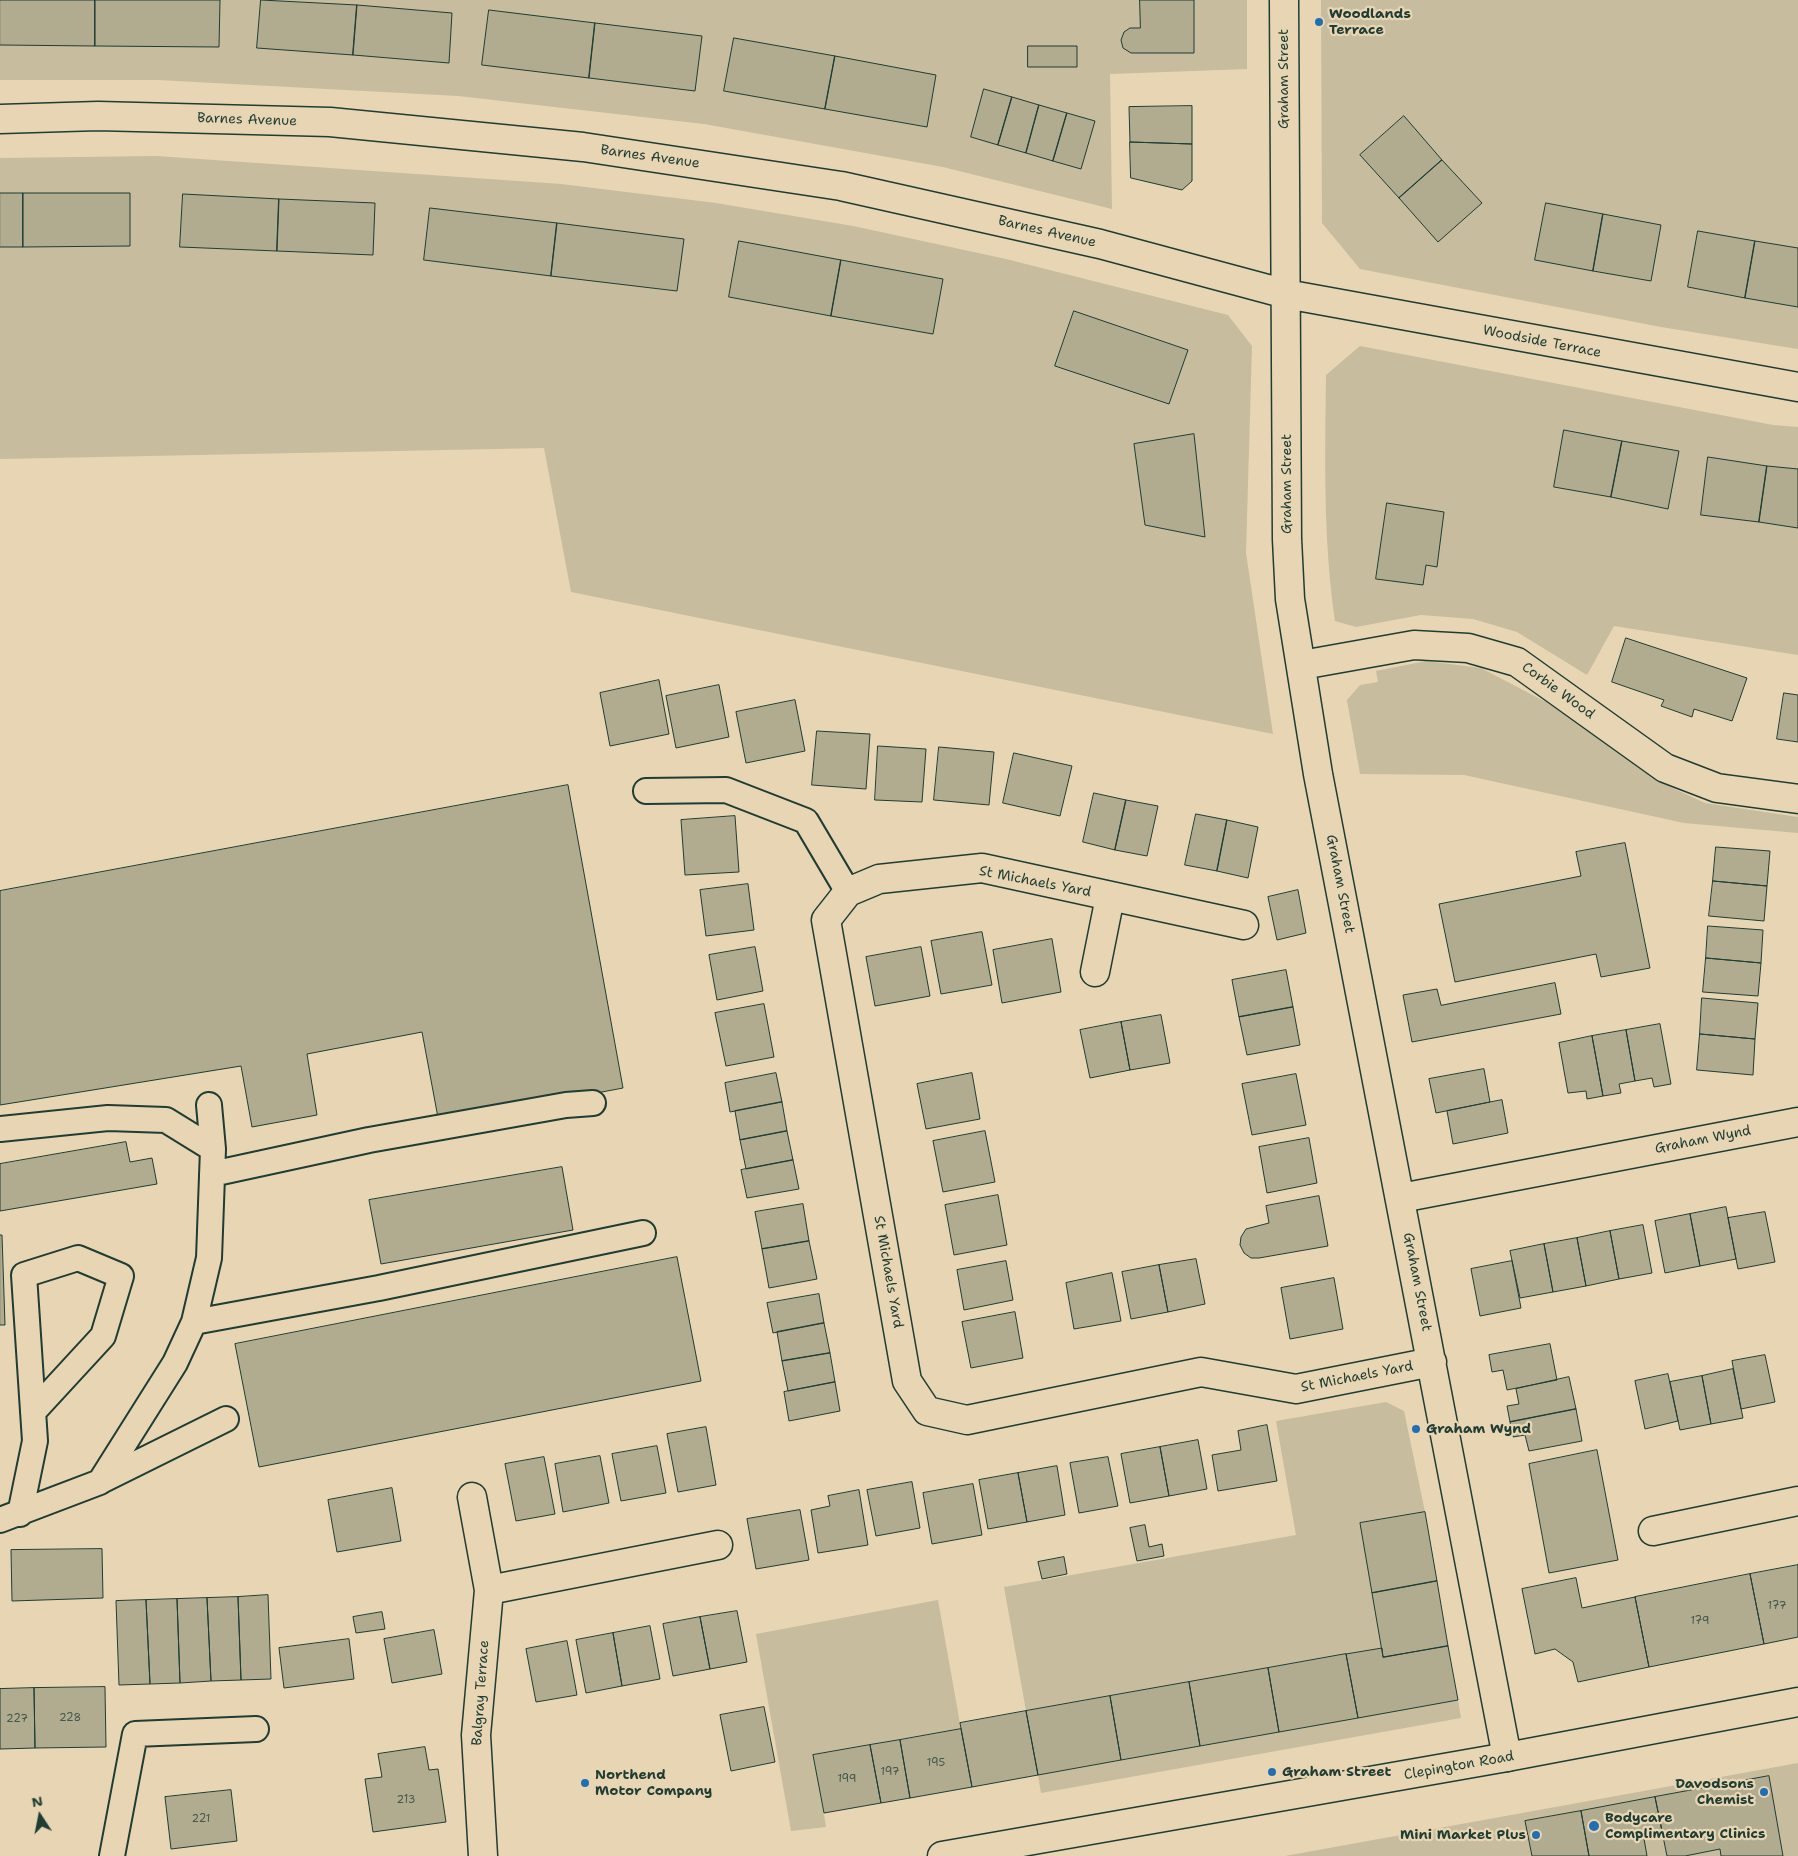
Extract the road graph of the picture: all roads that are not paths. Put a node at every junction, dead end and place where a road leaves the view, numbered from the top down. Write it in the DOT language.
graph roads {
  1 [pos="1284,0"];
  2 [pos="0,119"];
  3 [pos="1286,294"];
  4 [pos="1798,388"];
  5 [pos="1302,665"];
  6 [pos="646,790"];
  7 [pos="1798,799"];
  8 [pos="848,892"];
  9 [pos="1110,897"];
  10 [pos="1244,925"];
  11 [pos="1095,972"];
  12 [pos="593,1102"];
  13 [pos="209,1105"];
  14 [pos="1798,1122"];
  15 [pos="0,1129"];
  16 [pos="213,1149"];
  17 [pos="212,1174"];
  18 [pos="1401,1198"];
  19 [pos="643,1233"];
  20 [pos="194,1322"];
  21 [pos="1432,1362"];
  22 [pos="33,1412"];
  23 [pos="226,1419"];
  24 [pos="100,1482"];
  25 [pos="472,1497"];
  26 [pos="1798,1501"];
  27 [pos="10,1517"];
  28 [pos="1653,1531"];
  29 [pos="718,1545"];
  30 [pos="489,1590"];
  31 [pos="1798,1702"];
  32 [pos="256,1729"];
  33 [pos="1508,1757"];
  34 [pos="112,1856"];
  35 [pos="483,1856"];
  36 [pos="942,1856"];
  1 -- 3 [label="street, Graham Street"];
  2 -- 3 [label="street, Barnes Avenue"];
  3 -- 4 [label="street, Woodside Terrace"];
  3 -- 5 [label="street, Graham Street"];
  5 -- 7 [label="street, Corbie Wood"];
  5 -- 18 [label="street, Graham Street"];
  6 -- 8 [label="lane"];
  8 -- 9 [label="street, St Michaels Yard"];
  8 -- 21 [label="street, St Michaels Yard"];
  9 -- 10 [label="street, St Michaels Yard"];
  9 -- 11 [label="street, St Michaels Yard"];
  12 -- 17 [label="lane"];
  13 -- 16 [label="lane"];
  14 -- 18 [label="street, Graham Wynd"];
  15 -- 16 [label="lane"];
  16 -- 17 [label="lane"];
  17 -- 20 [label="lane"];
  18 -- 21 [label="street, Graham Street"];
  19 -- 20 [label="lane"];
  20 -- 24 [label="lane"];
  21 -- 33 [label="street, Graham Street"];
  22 -- 22 [label="lane"];
  22 -- 27 [label="lane"];
  23 -- 24 [label="lane"];
  24 -- 27 [label="lane"];
  25 -- 30 [label="street, Balgray Terrace"];
  26 -- 28 [label="street"];
  29 -- 30 [label="street"];
  30 -- 35 [label="street, Balgray Terrace"];
  31 -- 33 [label="street, Clepington Road"];
  32 -- 34 [label="lane"];
  33 -- 36 [label="street, Clepington Road"];
}
